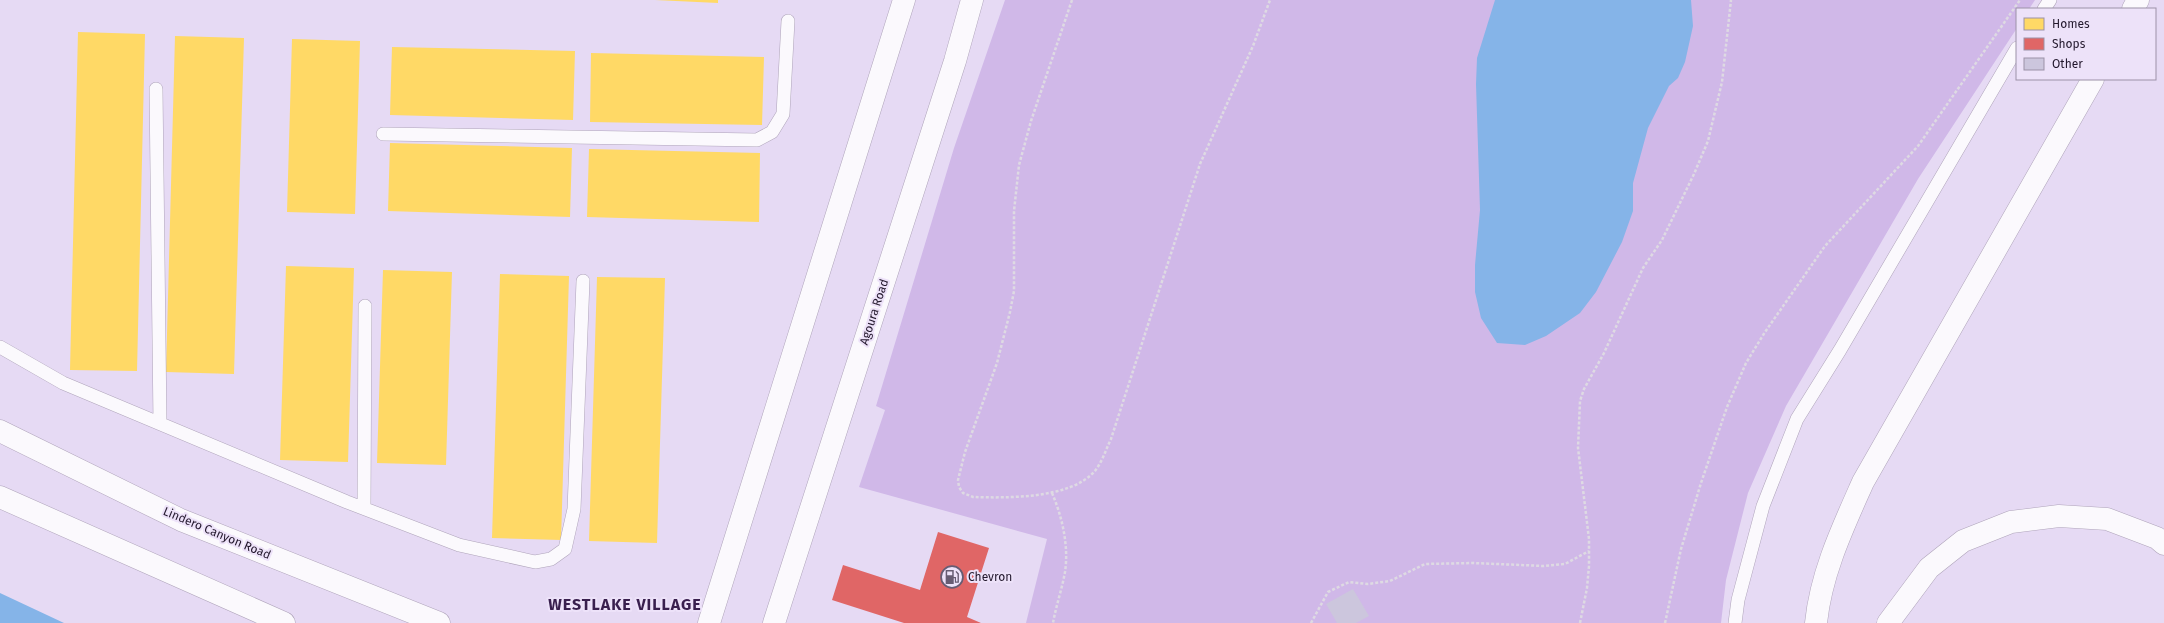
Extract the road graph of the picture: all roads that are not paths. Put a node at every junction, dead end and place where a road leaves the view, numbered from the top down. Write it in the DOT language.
graph roads {
  1 [pos="904,0"];
  2 [pos="972,0"];
  3 [pos="788,21"];
  4 [pos="2016,50"];
  5 [pos="2092,80"];
  6 [pos="156,89"];
  7 [pos="383,134"];
  8 [pos="584,281"];
  9 [pos="365,306"];
  10 [pos="0,347"];
  11 [pos="160,422"];
  12 [pos="0,431"];
  13 [pos="0,497"];
  14 [pos="364,508"];
  15 [pos="2164,544"];
  16 [pos="777,622"];
  17 [pos="284,623"];
  18 [pos="439,623"];
  19 [pos="709,623"];
  20 [pos="1735,623"];
  21 [pos="1816,623"];
  22 [pos="1888,623"];
  1 -- 19 [label="main road"];
  2 -- 16 [label="main road, Agoura Road"];
  3 -- 7 [label="lane"];
  4 -- 20 [label="lane"];
  5 -- 21 [label="main road"];
  6 -- 11 [label="lane"];
  8 -- 14 [label="lane"];
  9 -- 14 [label="lane"];
  10 -- 11 [label="lane"];
  11 -- 14 [label="lane"];
  12 -- 18 [label="main road, Lindero Canyon Road"];
  13 -- 17 [label="main road"];
  15 -- 22 [label="main road"];
}
